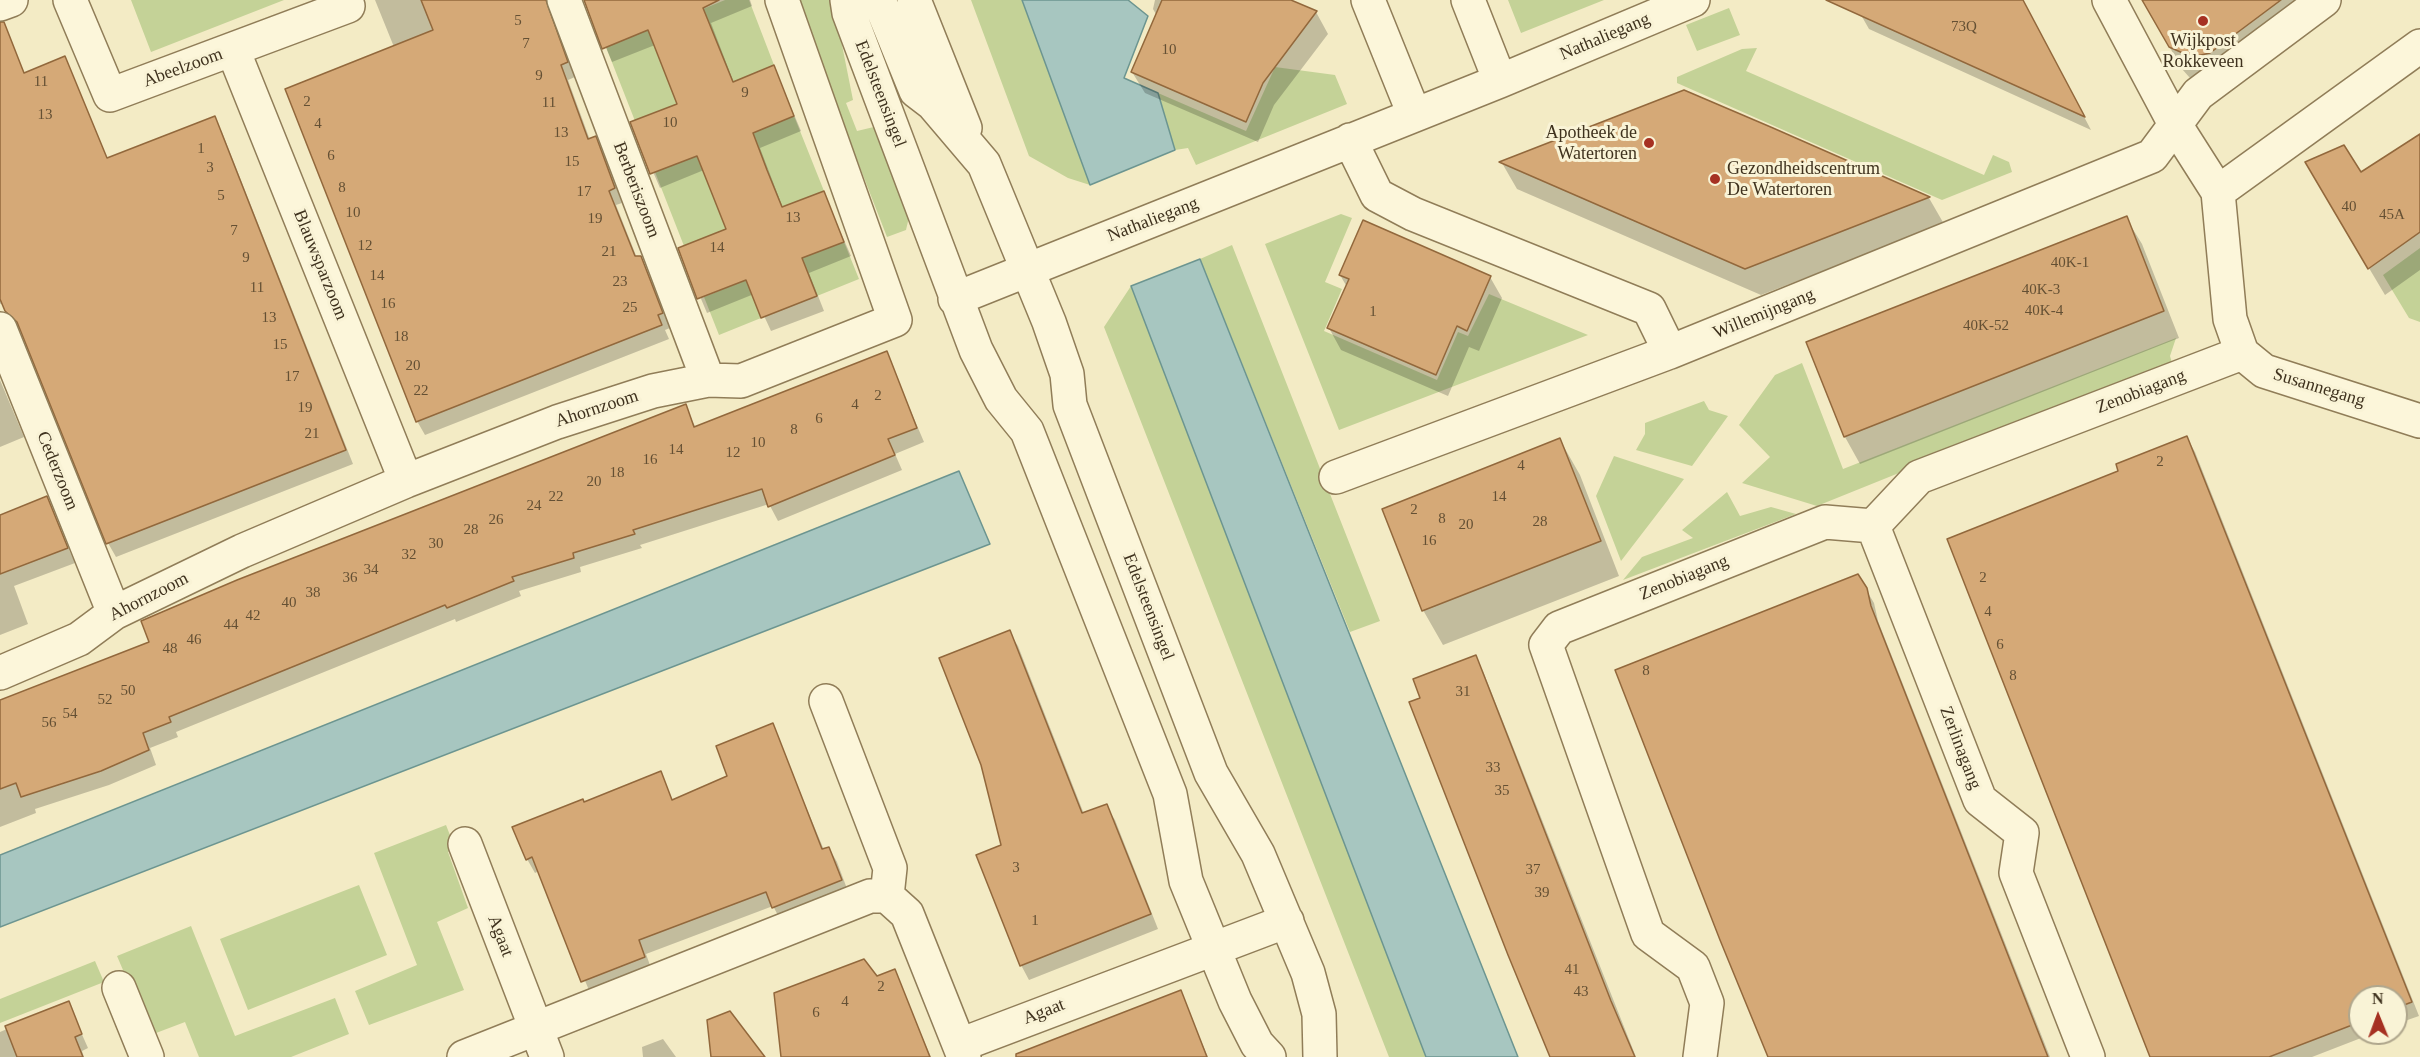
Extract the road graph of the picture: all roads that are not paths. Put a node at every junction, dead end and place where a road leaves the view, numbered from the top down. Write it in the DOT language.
graph roads {
  1 [pos="11,0"];
  2 [pos="70,0"];
  3 [pos="345,0"];
  4 [pos="564,0"];
  5 [pos="782,0"];
  6 [pos="847,0"];
  7 [pos="879,0"];
  8 [pos="914,0"];
  9 [pos="1368,0"];
  10 [pos="1468,0"];
  11 [pos="1693,0"];
  12 [pos="2109,0"];
  13 [pos="2324,0"];
  14 [pos="0,4"];
  15 [pos="2420,46"];
  16 [pos="233,50"];
  17 [pos="1500,81"];
  18 [pos="916,91"];
  19 [pos="1414,114"];
  20 [pos="2176,126"];
  21 [pos="1350,140"];
  22 [pos="975,155"];
  23 [pos="915,188"];
  24 [pos="2217,192"];
  25 [pos="1029,269"];
  26 [pos="955,299"];
  27 [pos="0,330"];
  28 [pos="1670,352"];
  29 [pos="2242,353"];
  30 [pos="708,380"];
  31 [pos="2420,421"];
  32 [pos="1336,477"];
  33 [pos="406,481"];
  34 [pos="1873,526"];
  35 [pos="114,613"];
  36 [pos="0,673"];
  37 [pos="826,701"];
  38 [pos="465,844"];
  39 [pos="887,896"];
  40 [pos="1287,921"];
  41 [pos="1213,948"];
  42 [pos="119,988"];
  43 [pos="541,1043"];
  44 [pos="962,1051"];
  45 [pos="147,1057"];
  46 [pos="464,1057"];
  47 [pos="1269,1057"];
  48 [pos="1320,1057"];
  49 [pos="1700,1057"];
  50 [pos="2088,1057"];
  1 -- 14 [label="street"];
  2 -- 16 [label="street, Abeelzoom"];
  3 -- 16 [label="street, Abeelzoom"];
  4 -- 30 [label="street, Berberiszoom"];
  5 -- 30 [label="street, Ahornzoom"];
  6 -- 23 [label="street, Edelsteensingel"];
  7 -- 18 [label="street, Edelsteensingel"];
  8 -- 22 [label="street, Edelsteensingel"];
  9 -- 19 [label="street"];
  10 -- 17 [label="street"];
  11 -- 17 [label="street, Nathaliegang"];
  12 -- 20 [label="street"];
  13 -- 20 [label="street"];
  15 -- 24 [label="street"];
  16 -- 33 [label="street, Blauwsparzoom"];
  17 -- 19 [label="street, Nathaliegang"];
  18 -- 22 [label="street, Edelsteensingel"];
  18 -- 23 [label="street, Edelsteensingel"];
  19 -- 21 [label="street, Nathaliegang"];
  20 -- 24 [label="street"];
  20 -- 28 [label="street, Willemijngang"];
  21 -- 25 [label="street, Nathaliegang"];
  21 -- 28 [label="street"];
  22 -- 25 [label="street, Edelsteensingel"];
  23 -- 26 [label="street, Edelsteensingel"];
  24 -- 29 [label="street"];
  25 -- 26 [label="street, Nathaliegang"];
  25 -- 40 [label="street, Edelsteensingel"];
  26 -- 41 [label="street, Edelsteensingel"];
  27 -- 35 [label="street, Cederzoom"];
  28 -- 32 [label="street, Willemijngang"];
  29 -- 31 [label="street, Susannegang"];
  29 -- 34 [label="street, Zenobiagang"];
  30 -- 33 [label="street, Ahornzoom"];
  33 -- 35 [label="street, Ahornzoom"];
  34 -- 49 [label="street, Zenobiagang"];
  34 -- 50 [label="street, Zerlinagang"];
  35 -- 36 [label="street, Ahornzoom"];
  37 -- 39 [label="street"];
  38 -- 43 [label="street, Agaat"];
  39 -- 43 [label="street"];
  39 -- 44 [label="street, Agaat"];
  40 -- 41 [label="street, Agaat"];
  40 -- 48 [label="street, Edelsteensingel"];
  41 -- 44 [label="street, Agaat"];
  41 -- 47 [label="street, Edelsteensingel"];
  42 -- 45 [label="street"];
  43 -- 46 [label="street"];
}
